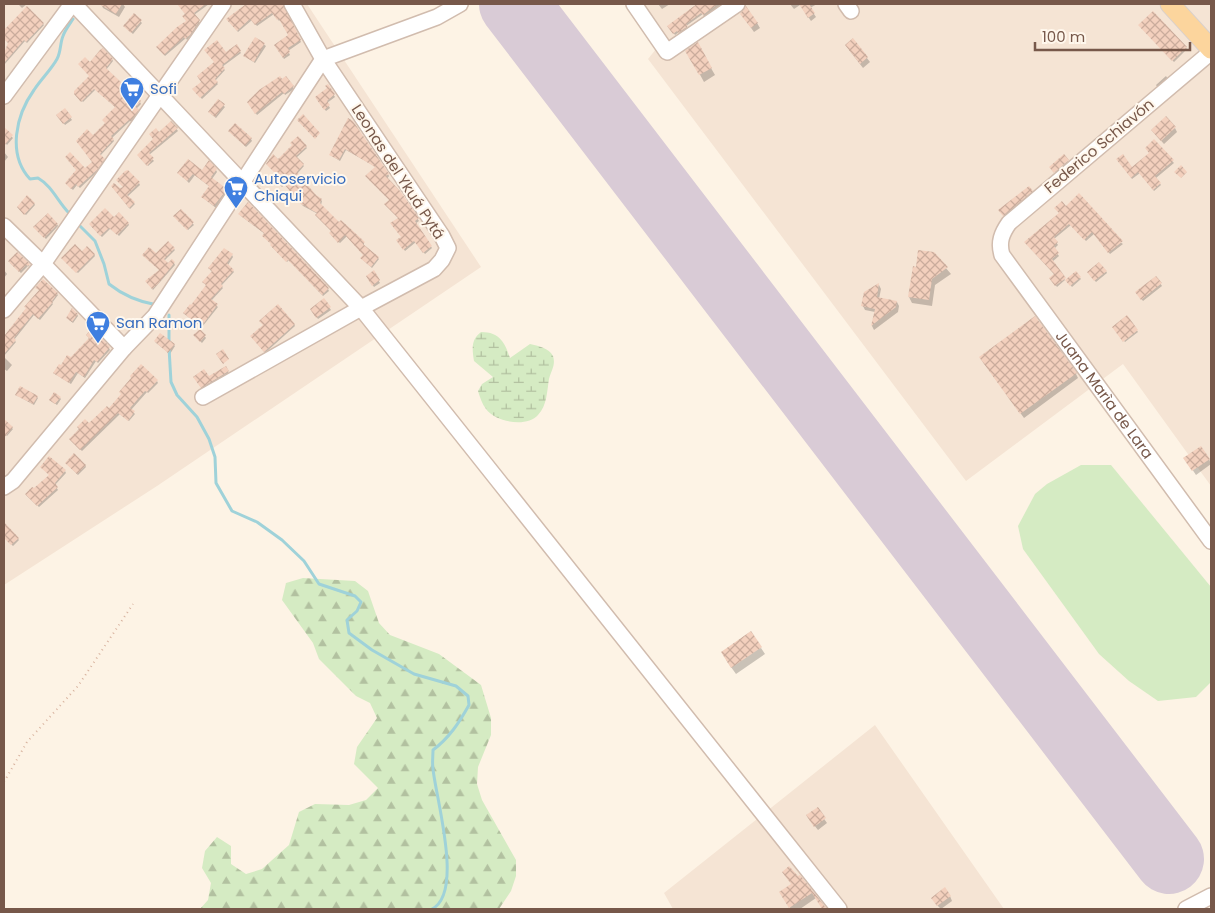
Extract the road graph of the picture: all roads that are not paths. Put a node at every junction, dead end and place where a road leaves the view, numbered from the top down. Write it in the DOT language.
graph roads {
  1 [pos="73,4"];
  2 [pos="223,4"];
  3 [pos="292,4"];
  4 [pos="460,4"];
  5 [pos="634,4"];
  6 [pos="737,4"];
  7 [pos="1170,4"];
  8 [pos="1211,50"];
  9 [pos="324,59"];
  10 [pos="160,95"];
  11 [pos="4,96"];
  12 [pos="243,181"];
  13 [pos="4,226"];
  14 [pos="1000,249"];
  15 [pos="43,264"];
  16 [pos="361,308"];
  17 [pos="4,310"];
  18 [pos="124,348"];
  19 [pos="203,397"];
  20 [pos="4,487"];
  21 [pos="1211,541"];
  22 [pos="1211,896"];
  23 [pos="840,909"];
  24 [pos="1186,909"];
  1 -- 10 [label="street"];
  1 -- 11 [label="street"];
  2 -- 10 [label="street"];
  3 -- 9 [label="street, Leonas del Ykuá Pytá"];
  4 -- 9 [label="street"];
  5 -- 6 [label="street"];
  7 -- 8 [label="main road"];
  8 -- 14 [label="street, Federico Schiavón"];
  9 -- 12 [label="street"];
  9 -- 16 [label="street, Leonas del Ykuá Pytá"];
  10 -- 12 [label="street"];
  10 -- 15 [label="street"];
  12 -- 16 [label="street"];
  12 -- 18 [label="street"];
  13 -- 15 [label="street"];
  14 -- 21 [label="street, Juana Marìa de Lara"];
  15 -- 17 [label="street"];
  15 -- 18 [label="street"];
  16 -- 19 [label="street"];
  16 -- 23 [label="street"];
  18 -- 20 [label="street"];
  22 -- 24 [label="street"];
}
